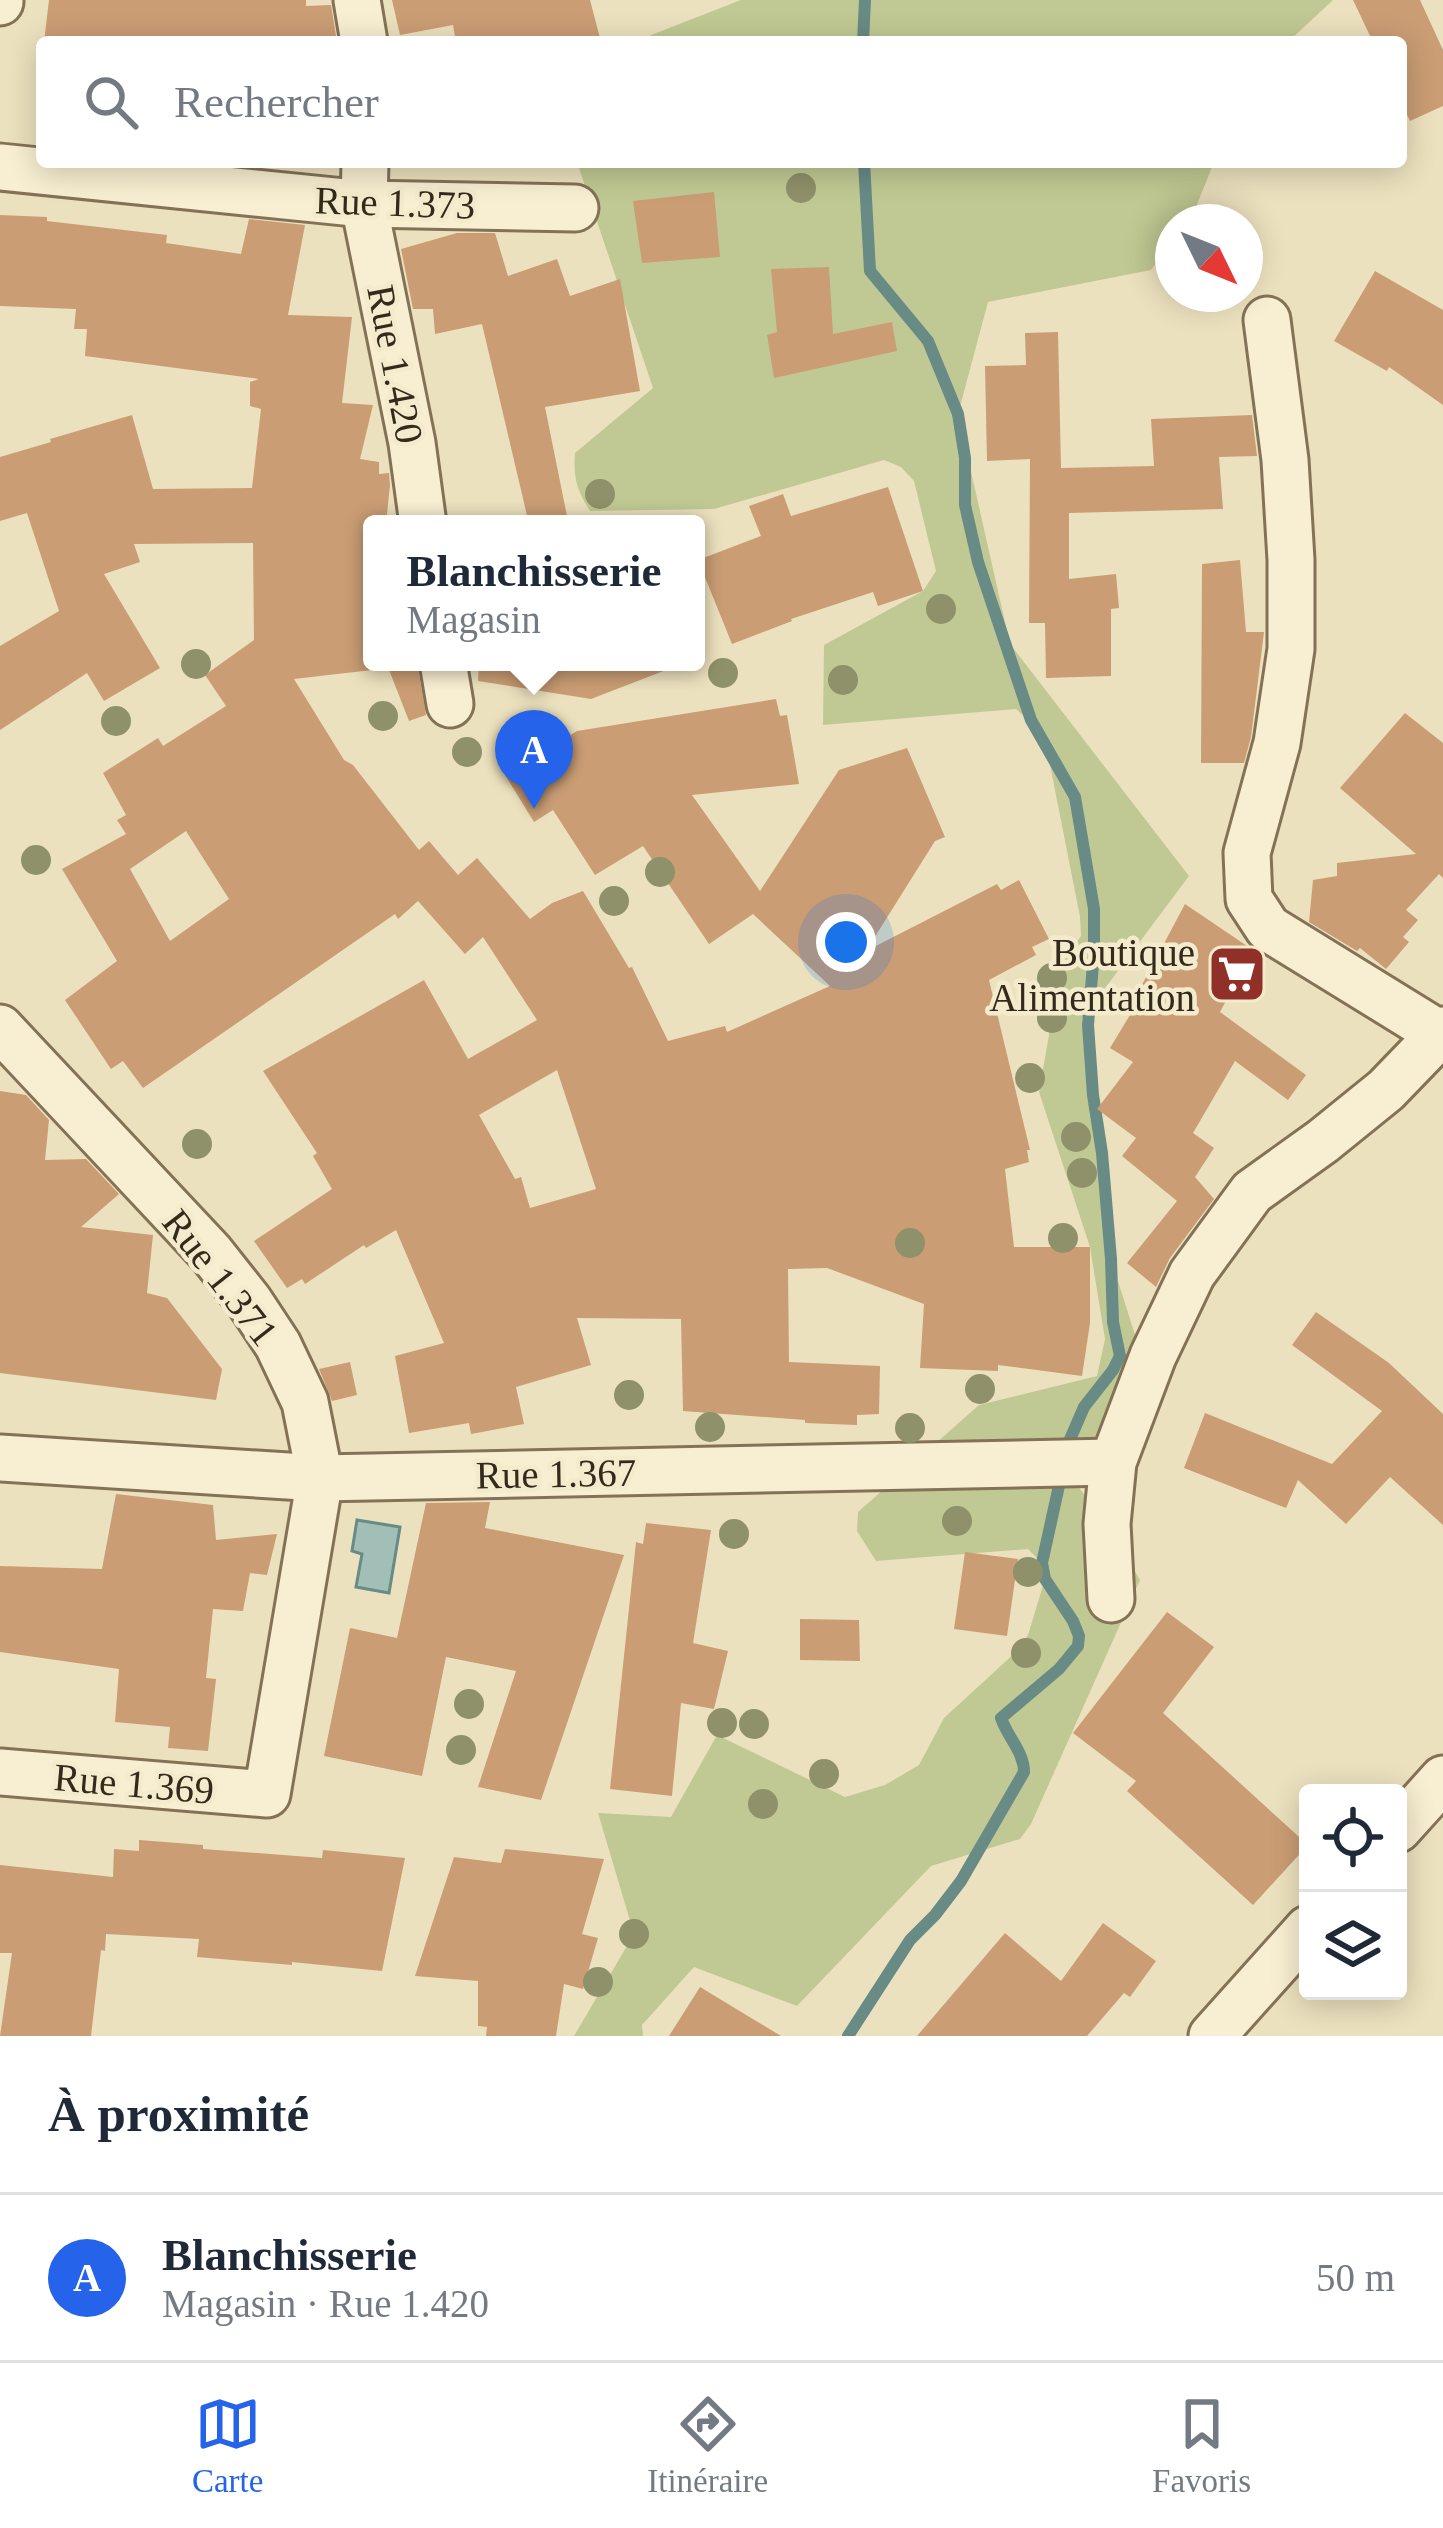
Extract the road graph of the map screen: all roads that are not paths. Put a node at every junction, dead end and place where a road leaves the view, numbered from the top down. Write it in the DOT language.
graph roads {
  1 [pos="357,0"];
  2 [pos="363,36"];
  3 [pos="0,167"];
  4 [pos="365,183"];
  5 [pos="575,208"];
  6 [pos="1268,320"];
  7 [pos="422,515"];
  8 [pos="0,1028"];
  9 [pos="1442,1032"];
  10 [pos="0,1458"];
  11 [pos="1113,1462"];
  12 [pos="320,1478"];
  13 [pos="1112,1598"];
  14 [pos="0,1772"];
  15 [pos="1443,1779"];
  16 [pos="267,1794"];
  17 [pos="1407,1819"];
  18 [pos="1299,1939"];
  19 [pos="1212,2036"];
  1 -- 2 [label="street"];
  3 -- 4 [label="street, Rue 1.373"];
  4 -- 5 [label="street, Rue 1.373"];
  4 -- 7 [label="street, Rue 1.420"];
  6 -- 9 [label="street"];
  8 -- 12 [label="street, Rue 1.371"];
  9 -- 11 [label="street"];
  10 -- 12 [label="street, Rue 1.367"];
  11 -- 12 [label="street, Rue 1.367"];
  11 -- 13 [label="street"];
  12 -- 16 [label="street, Rue 1.371"];
  14 -- 16 [label="street, Rue 1.369"];
  15 -- 17 [label="street"];
  18 -- 19 [label="street"];
}
